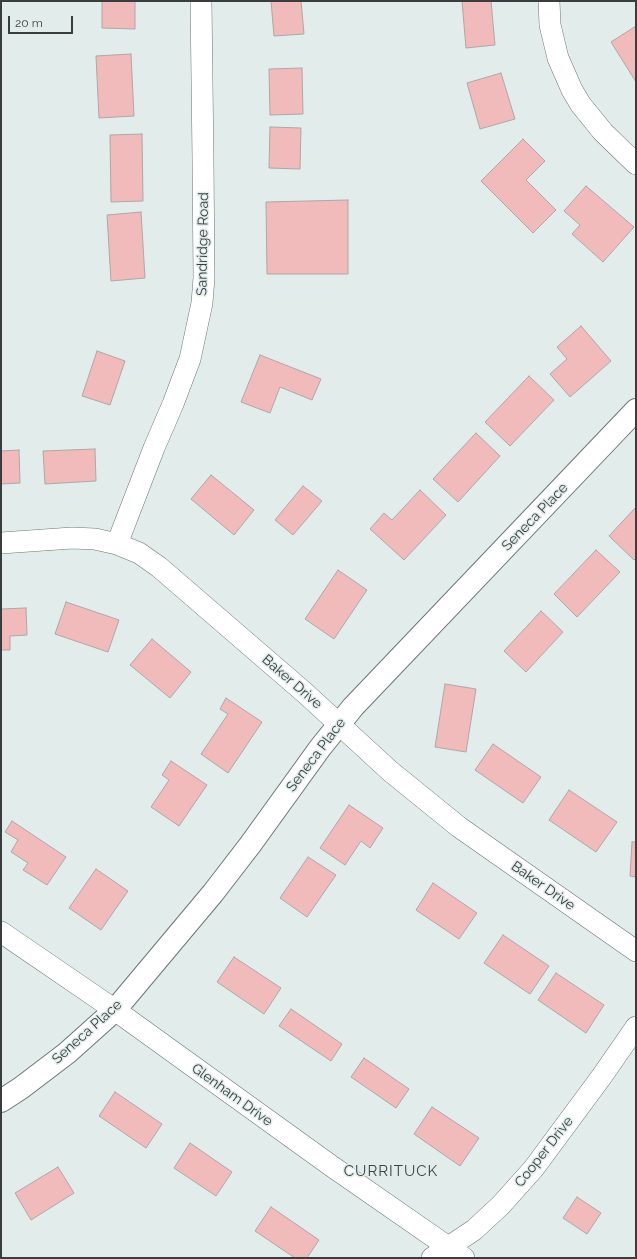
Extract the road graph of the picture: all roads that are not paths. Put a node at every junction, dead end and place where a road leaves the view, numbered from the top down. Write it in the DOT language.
graph roads {
  1 [pos="201,1"];
  2 [pos="549,1"];
  3 [pos="636,164"];
  4 [pos="636,410"];
  5 [pos="1,543"];
  6 [pos="117,544"];
  7 [pos="339,724"];
  8 [pos="1,932"];
  9 [pos="636,951"];
  10 [pos="115,1010"];
  11 [pos="636,1026"];
  12 [pos="1,1101"];
  13 [pos="448,1255"];
  1 -- 6 [label="street, Sandridge Road"];
  2 -- 3 [label="street"];
  4 -- 7 [label="street, Seneca Place"];
  5 -- 6 [label="street, Baker Drive"];
  6 -- 7 [label="street, Baker Drive"];
  7 -- 9 [label="street, Baker Drive"];
  7 -- 10 [label="street, Seneca Place"];
  8 -- 10 [label="street, Glenham Drive"];
  10 -- 12 [label="street, Seneca Place"];
  10 -- 13 [label="street, Glenham Drive"];
  11 -- 13 [label="street, Cooper Drive"];
}
